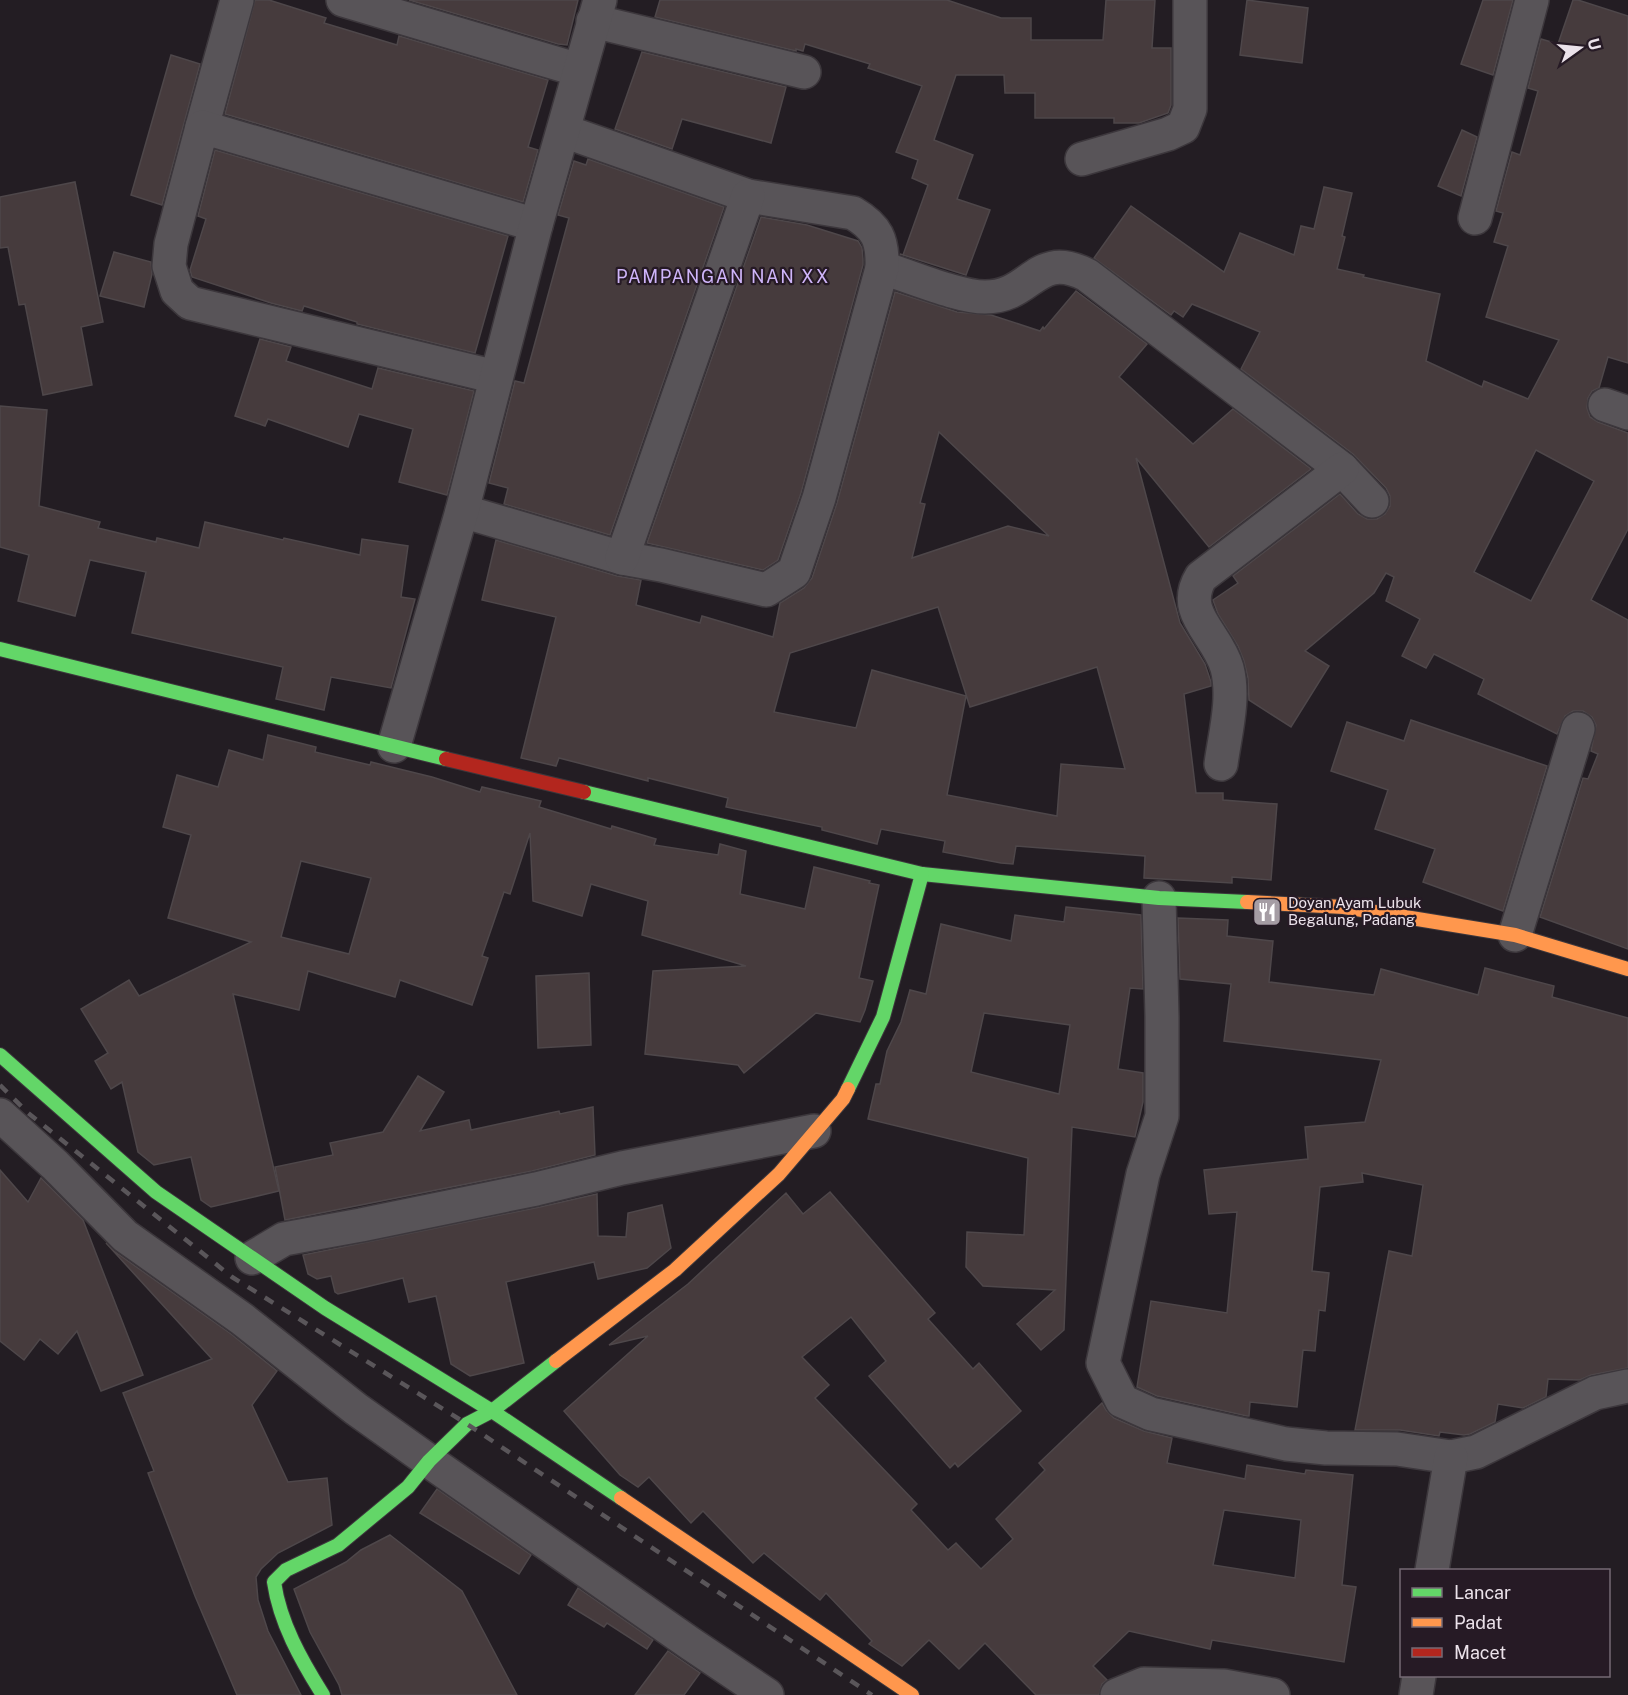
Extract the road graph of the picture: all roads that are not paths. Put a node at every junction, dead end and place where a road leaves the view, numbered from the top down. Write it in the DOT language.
graph roads {
  1 [pos="237,0"];
  2 [pos="342,0"];
  3 [pos="1190,0"];
  4 [pos="1532,0"];
  5 [pos="597,11"];
  6 [pos="579,70"];
  7 [pos="804,72"];
  8 [pos="202,127"];
  9 [pos="564,131"];
  10 [pos="1082,159"];
  11 [pos="748,196"];
  12 [pos="1475,218"];
  13 [pos="536,225"];
  14 [pos="882,268"];
  15 [pos="496,377"];
  16 [pos="1342,470"];
  17 [pos="1372,501"];
  18 [pos="462,511"];
  19 [pos="622,558"];
  20 [pos="0,649"];
  21 [pos="1578,729"];
  22 [pos="394,746"];
  23 [pos="1221,764"];
  24 [pos="922,874"];
  25 [pos="1159,898"];
  26 [pos="1515,935"];
  27 [pos="1628,969"];
  28 [pos="0,1055"];
  29 [pos="0,1115"];
  30 [pos="814,1131"];
  31 [pos="252,1258"];
  32 [pos="1628,1386"];
  33 [pos="492,1411"];
  34 [pos="1451,1457"];
  35 [pos="429,1461"];
  36 [pos="1432,1569"];
  37 [pos="1419,1677"];
  38 [pos="323,1695"];
  39 [pos="767,1695"];
  40 [pos="912,1695"];
  41 [pos="1117,1695"];
  42 [pos="1273,1695"];
  43 [pos="1416,1695"];
  1 -- 8 [label="street"];
  2 -- 6 [label="street"];
  3 -- 10 [label="street"];
  4 -- 12 [label="street"];
  5 -- 6 [label="street"];
  5 -- 7 [label="street"];
  6 -- 9 [label="street"];
  8 -- 13 [label="street"];
  8 -- 15 [label="street"];
  9 -- 11 [label="street"];
  9 -- 13 [label="street"];
  11 -- 14 [label="street"];
  11 -- 19 [label="street"];
  13 -- 15 [label="street"];
  14 -- 16 [label="street"];
  14 -- 19 [label="street"];
  15 -- 18 [label="street"];
  16 -- 17 [label="street"];
  16 -- 23 [label="street"];
  18 -- 19 [label="street"];
  18 -- 22 [label="street"];
  20 -- 22 [label="street"];
  21 -- 26 [label="street"];
  22 -- 24 [label="street"];
  24 -- 25 [label="street"];
  24 -- 30 [label="street"];
  25 -- 26 [label="street"];
  25 -- 34 [label="street"];
  26 -- 27 [label="street"];
  28 -- 31 [label="street"];
  29 -- 35 [label="street"];
  30 -- 31 [label="street"];
  30 -- 33 [label="street"];
  31 -- 33 [label="street"];
  32 -- 34 [label="street"];
  33 -- 35 [label="street"];
  33 -- 40 [label="street"];
  34 -- 36 [label="street"];
  35 -- 38 [label="street"];
  35 -- 39 [label="street"];
  37 -- 43 [label="street"];
  41 -- 42 [label="street"];
}
